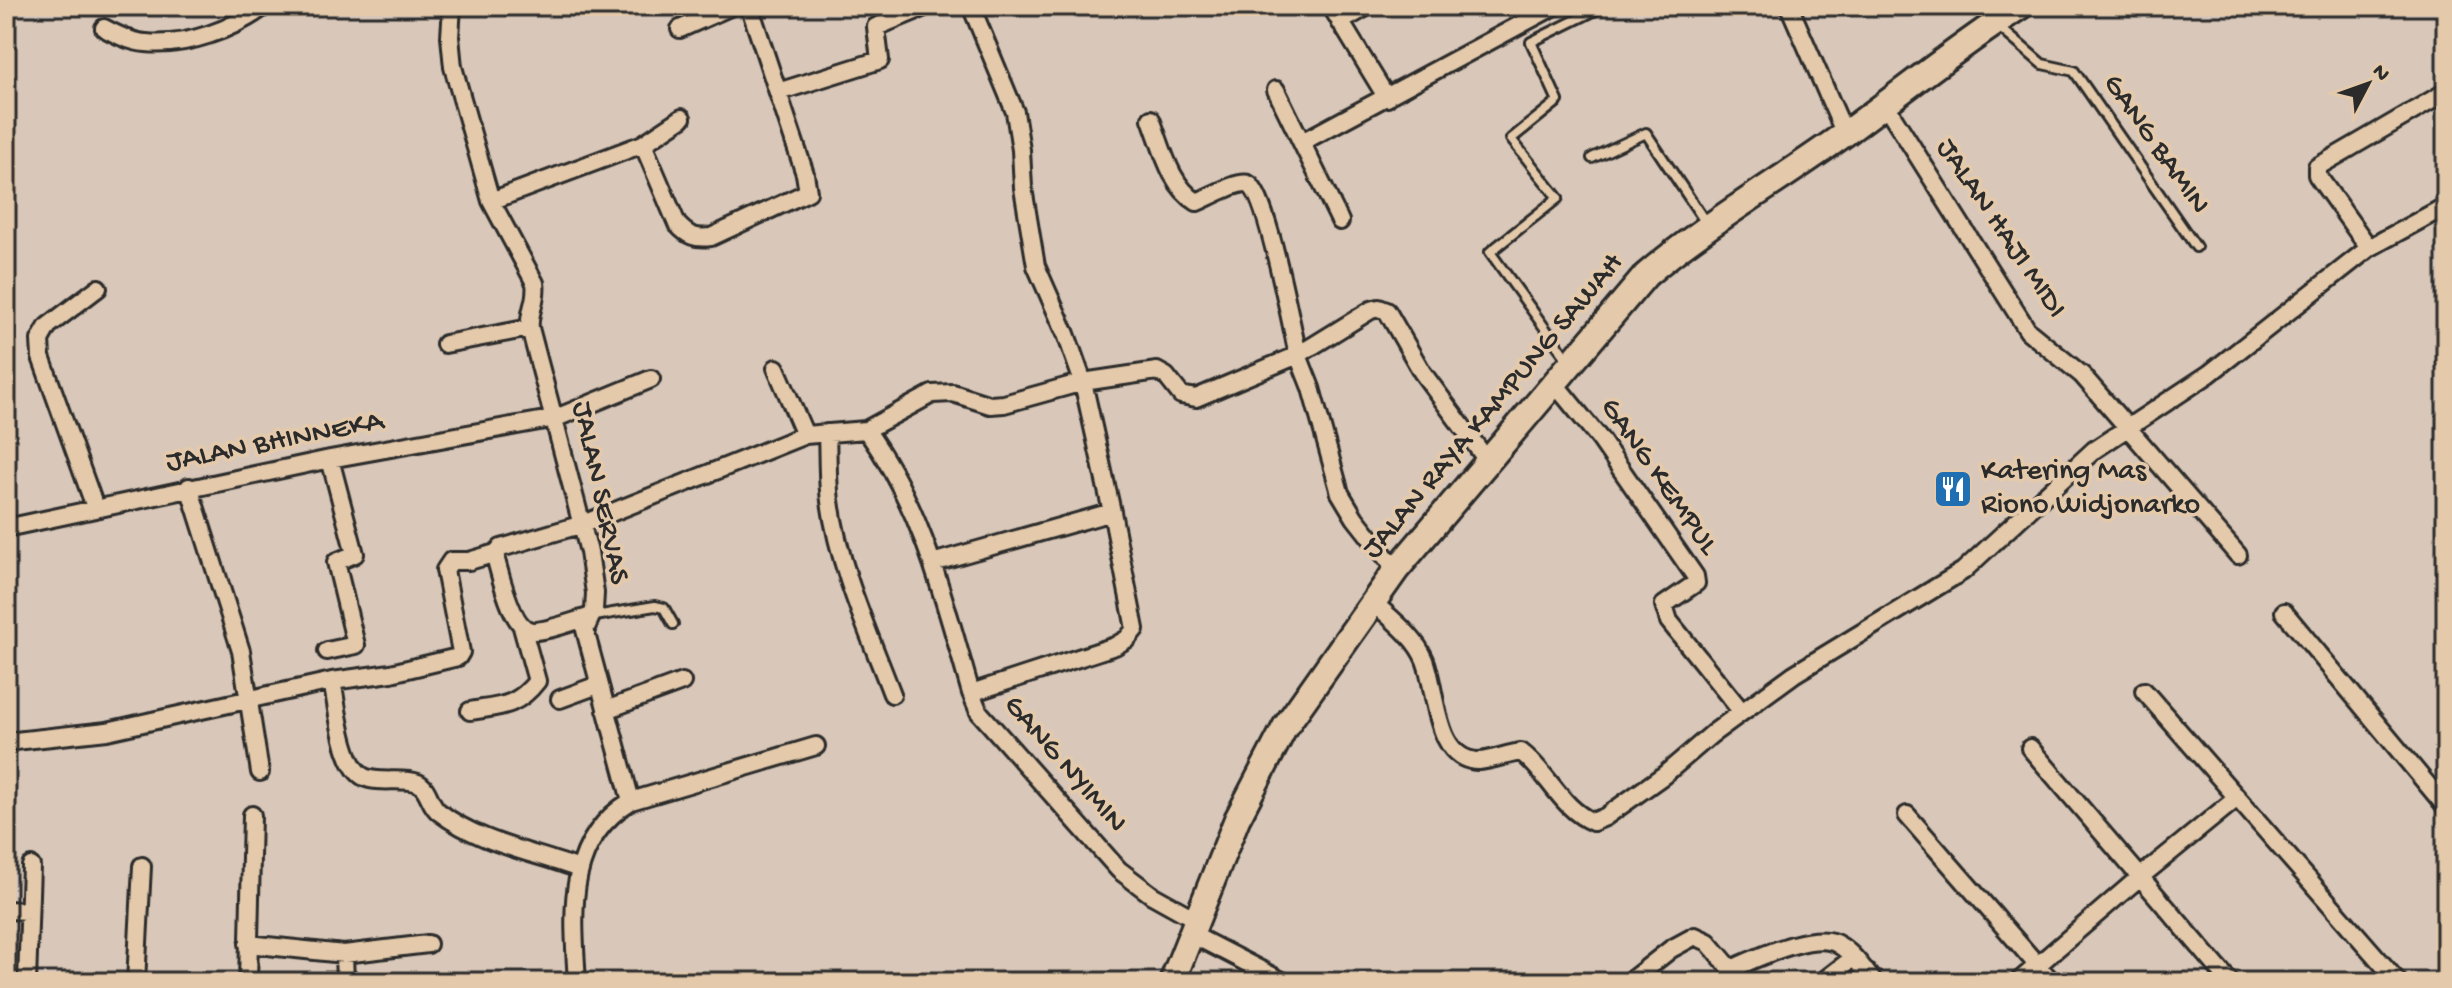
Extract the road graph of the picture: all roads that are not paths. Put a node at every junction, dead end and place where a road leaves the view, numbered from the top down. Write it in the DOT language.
graph roads {
  1 [pos="265,6"];
  2 [pos="452,6"];
  3 [pos="732,6"];
  4 [pos="744,6"];
  5 [pos="927,6"];
  6 [pos="971,6"];
  7 [pos="1331,6"];
  8 [pos="1368,6"];
  9 [pos="1555,6"];
  10 [pos="1604,6"];
  11 [pos="1789,6"];
  12 [pos="2021,6"];
  13 [pos="1340,22"];
  14 [pos="1994,23"];
  15 [pos="104,28"];
  16 [pos="680,29"];
  17 [pos="1276,90"];
  18 [pos="778,92"];
  19 [pos="2446,92"];
  20 [pos="1387,98"];
  21 [pos="1885,104"];
  22 [pos="682,118"];
  23 [pos="1151,119"];
  24 [pos="1845,134"];
  25 [pos="1302,142"];
  26 [pos="643,144"];
  27 [pos="1592,158"];
  28 [pos="491,201"];
  29 [pos="2446,206"];
  30 [pos="1340,221"];
  31 [pos="1709,227"];
  32 [pos="2196,247"];
  33 [pos="2369,248"];
  34 [pos="98,288"];
  35 [pos="530,328"];
  36 [pos="445,344"];
  37 [pos="1298,355"];
  38 [pos="1571,363"];
  39 [pos="776,368"];
  40 [pos="651,379"];
  41 [pos="1083,382"];
  42 [pos="1555,384"];
  43 [pos="556,418"];
  44 [pos="2126,427"];
  45 [pos="866,430"];
  46 [pos="827,433"];
  47 [pos="805,435"];
  48 [pos="330,459"];
  49 [pos="1489,463"];
  50 [pos="189,487"];
  51 [pos="95,507"];
  52 [pos="1112,512"];
  53 [pos="583,524"];
  54 [pos="6,528"];
  55 [pos="496,553"];
  56 [pos="2238,555"];
  57 [pos="932,563"];
  58 [pos="1396,570"];
  59 [pos="1372,601"];
  60 [pos="2284,612"];
  61 [pos="589,617"];
  62 [pos="673,624"];
  63 [pos="522,627"];
  64 [pos="327,651"];
  65 [pos="332,681"];
  66 [pos="682,682"];
  67 [pos="598,685"];
  68 [pos="2144,691"];
  69 [pos="971,693"];
  70 [pos="892,694"];
  71 [pos="248,699"];
  72 [pos="560,699"];
  73 [pos="606,710"];
  74 [pos="470,711"];
  75 [pos="1742,712"];
  76 [pos="6,742"];
  77 [pos="816,746"];
  78 [pos="2030,748"];
  79 [pos="260,772"];
  80 [pos="2237,798"];
  81 [pos="631,801"];
  82 [pos="2446,807"];
  83 [pos="252,815"];
  84 [pos="1907,815"];
  85 [pos="31,866"];
  86 [pos="142,866"];
  87 [pos="579,869"];
  88 [pos="2140,877"];
  89 [pos="6,910"];
  90 [pos="29,911"];
  91 [pos="1194,927"];
  92 [pos="248,944"];
  93 [pos="428,944"];
  94 [pos="344,954"];
  95 [pos="1853,958"];
  96 [pos="2037,965"];
  97 [pos="1736,976"];
  98 [pos="27,982"];
  99 [pos="136,982"];
  100 [pos="248,982"];
  101 [pos="345,982"];
  102 [pos="577,982"];
  103 [pos="1172,982"];
  104 [pos="1284,982"];
  105 [pos="1629,982"];
  106 [pos="1822,982"];
  107 [pos="1874,982"];
  108 [pos="2018,982"];
  109 [pos="2052,982"];
  110 [pos="2230,982"];
  111 [pos="2398,982"];
  1 -- 15 [label="street"];
  2 -- 28 [label="street, JALAN SERVAS"];
  3 -- 16 [label="street"];
  4 -- 18 [label="street"];
  5 -- 18 [label="street"];
  6 -- 41 [label="street"];
  7 -- 13 [label="street"];
  8 -- 13 [label="street"];
  9 -- 20 [label="street"];
  10 -- 38 [label="lane"];
  11 -- 24 [label="street"];
  12 -- 14 [label="street, JALAN RAYA KAMPUNG SAWAH"];
  13 -- 20 [label="street"];
  14 -- 21 [label="street, JALAN RAYA KAMPUNG SAWAH"];
  14 -- 32 [label="lane, GANG BAMIN"];
  17 -- 25 [label="street"];
  18 -- 26 [label="street"];
  19 -- 33 [label="street"];
  20 -- 25 [label="street"];
  21 -- 24 [label="street, JALAN RAYA KAMPUNG SAWAH"];
  21 -- 44 [label="street, JALAN HAJI MIDI"];
  22 -- 26 [label="street"];
  23 -- 37 [label="street"];
  24 -- 31 [label="street, JALAN RAYA KAMPUNG SAWAH"];
  25 -- 30 [label="street"];
  26 -- 28 [label="street"];
  27 -- 31 [label="lane"];
  28 -- 35 [label="street, JALAN SERVAS"];
  29 -- 33 [label="street"];
  31 -- 38 [label="street, JALAN RAYA KAMPUNG SAWAH"];
  33 -- 44 [label="street"];
  34 -- 51 [label="street"];
  35 -- 36 [label="street"];
  35 -- 43 [label="street, JALAN SERVAS"];
  37 -- 41 [label="street"];
  37 -- 49 [label="street"];
  37 -- 58 [label="street"];
  38 -- 42 [label="street, JALAN RAYA KAMPUNG SAWAH"];
  39 -- 47 [label="street"];
  40 -- 43 [label="street, JALAN BHINNEKA"];
  41 -- 45 [label="street"];
  41 -- 52 [label="street"];
  42 -- 49 [label="street, JALAN RAYA KAMPUNG SAWAH"];
  42 -- 75 [label="street, GANG KEMPUL"];
  43 -- 48 [label="street, JALAN BHINNEKA"];
  43 -- 53 [label="street, JALAN SERVAS"];
  44 -- 56 [label="street, JALAN HAJI MIDI"];
  44 -- 75 [label="street"];
  45 -- 46 [label="street"];
  45 -- 57 [label="street, GANG NYIMIN"];
  46 -- 47 [label="street"];
  46 -- 70 [label="street"];
  47 -- 53 [label="street"];
  48 -- 50 [label="street, JALAN BHINNEKA"];
  48 -- 64 [label="street"];
  49 -- 58 [label="street, JALAN RAYA KAMPUNG SAWAH"];
  50 -- 51 [label="street, JALAN BHINNEKA"];
  50 -- 71 [label="street"];
  51 -- 54 [label="street, JALAN BHINNEKA"];
  52 -- 57 [label="street"];
  52 -- 69 [label="street"];
  53 -- 55 [label="street"];
  53 -- 61 [label="street, JALAN SERVAS"];
  55 -- 63 [label="street"];
  55 -- 65 [label="street"];
  57 -- 69 [label="street, GANG NYIMIN"];
  58 -- 59 [label="street, JALAN RAYA KAMPUNG SAWAH"];
  59 -- 75 [label="street"];
  59 -- 91 [label="street, JALAN RAYA KAMPUNG SAWAH"];
  60 -- 82 [label="street"];
  61 -- 62 [label="lane"];
  61 -- 63 [label="street"];
  61 -- 67 [label="street, JALAN SERVAS"];
  63 -- 74 [label="street"];
  65 -- 71 [label="street"];
  65 -- 87 [label="street"];
  66 -- 73 [label="street"];
  67 -- 72 [label="street"];
  67 -- 73 [label="street, JALAN SERVAS"];
  68 -- 80 [label="street"];
  69 -- 91 [label="street, GANG NYIMIN"];
  71 -- 76 [label="street"];
  71 -- 79 [label="street"];
  73 -- 81 [label="street, JALAN SERVAS"];
  77 -- 81 [label="street"];
  78 -- 88 [label="street"];
  80 -- 88 [label="street"];
  80 -- 111 [label="street"];
  81 -- 87 [label="street"];
  83 -- 92 [label="street"];
  84 -- 96 [label="street"];
  85 -- 90 [label="street"];
  86 -- 99 [label="street"];
  87 -- 102 [label="street"];
  88 -- 96 [label="street"];
  88 -- 110 [label="street"];
  89 -- 90 [label="street"];
  90 -- 98 [label="street"];
  91 -- 103 [label="street, JALAN RAYA KAMPUNG SAWAH"];
  91 -- 104 [label="street, GANG NYIMIN"];
  92 -- 94 [label="street"];
  92 -- 100 [label="street"];
  93 -- 94 [label="street"];
  94 -- 101 [label="street"];
  95 -- 97 [label="street"];
  95 -- 106 [label="street"];
  95 -- 107 [label="street"];
  96 -- 108 [label="street"];
  96 -- 109 [label="street"];
  97 -- 105 [label="street"];
}
